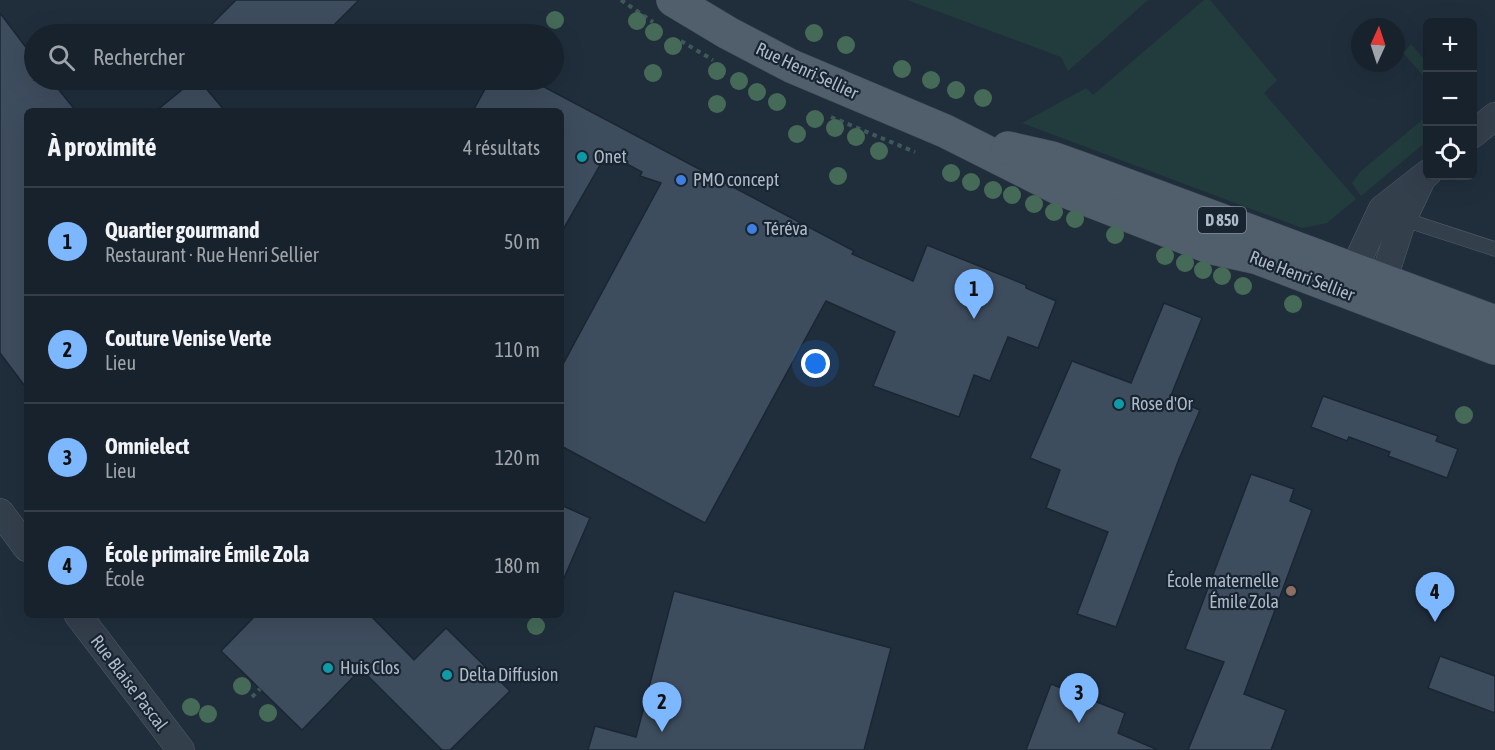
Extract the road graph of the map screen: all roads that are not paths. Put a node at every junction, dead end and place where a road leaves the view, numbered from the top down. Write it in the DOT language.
graph roads {
  1 [pos="673,0"];
  2 [pos="1495,116"];
  3 [pos="1477,132"];
  4 [pos="1423,176"];
  5 [pos="1423,180"];
  6 [pos="1403,219"];
  7 [pos="1495,249"];
  8 [pos="1365,286"];
  9 [pos="1495,322"];
  10 [pos="1495,348"];
  11 [pos="0,512"];
  12 [pos="24,544"];
  13 [pos="80,618"];
  14 [pos="180,750"];
  1 -- 8 [label="main road, Rue Henri Sellier / D 850"];
  2 -- 3 [label="street"];
  4 -- 8 [label="street"];
  5 -- 6 [label="street"];
  6 -- 7 [label="lane"];
  6 -- 8 [label="street"];
  8 -- 9 [label="main road, Rue Henri Sellier / D 850"];
  8 -- 10 [label="main road, Rue Henri Sellier / D 850"];
  11 -- 12 [label="street"];
  13 -- 14 [label="street, Rue Blaise Pascal"];
}
